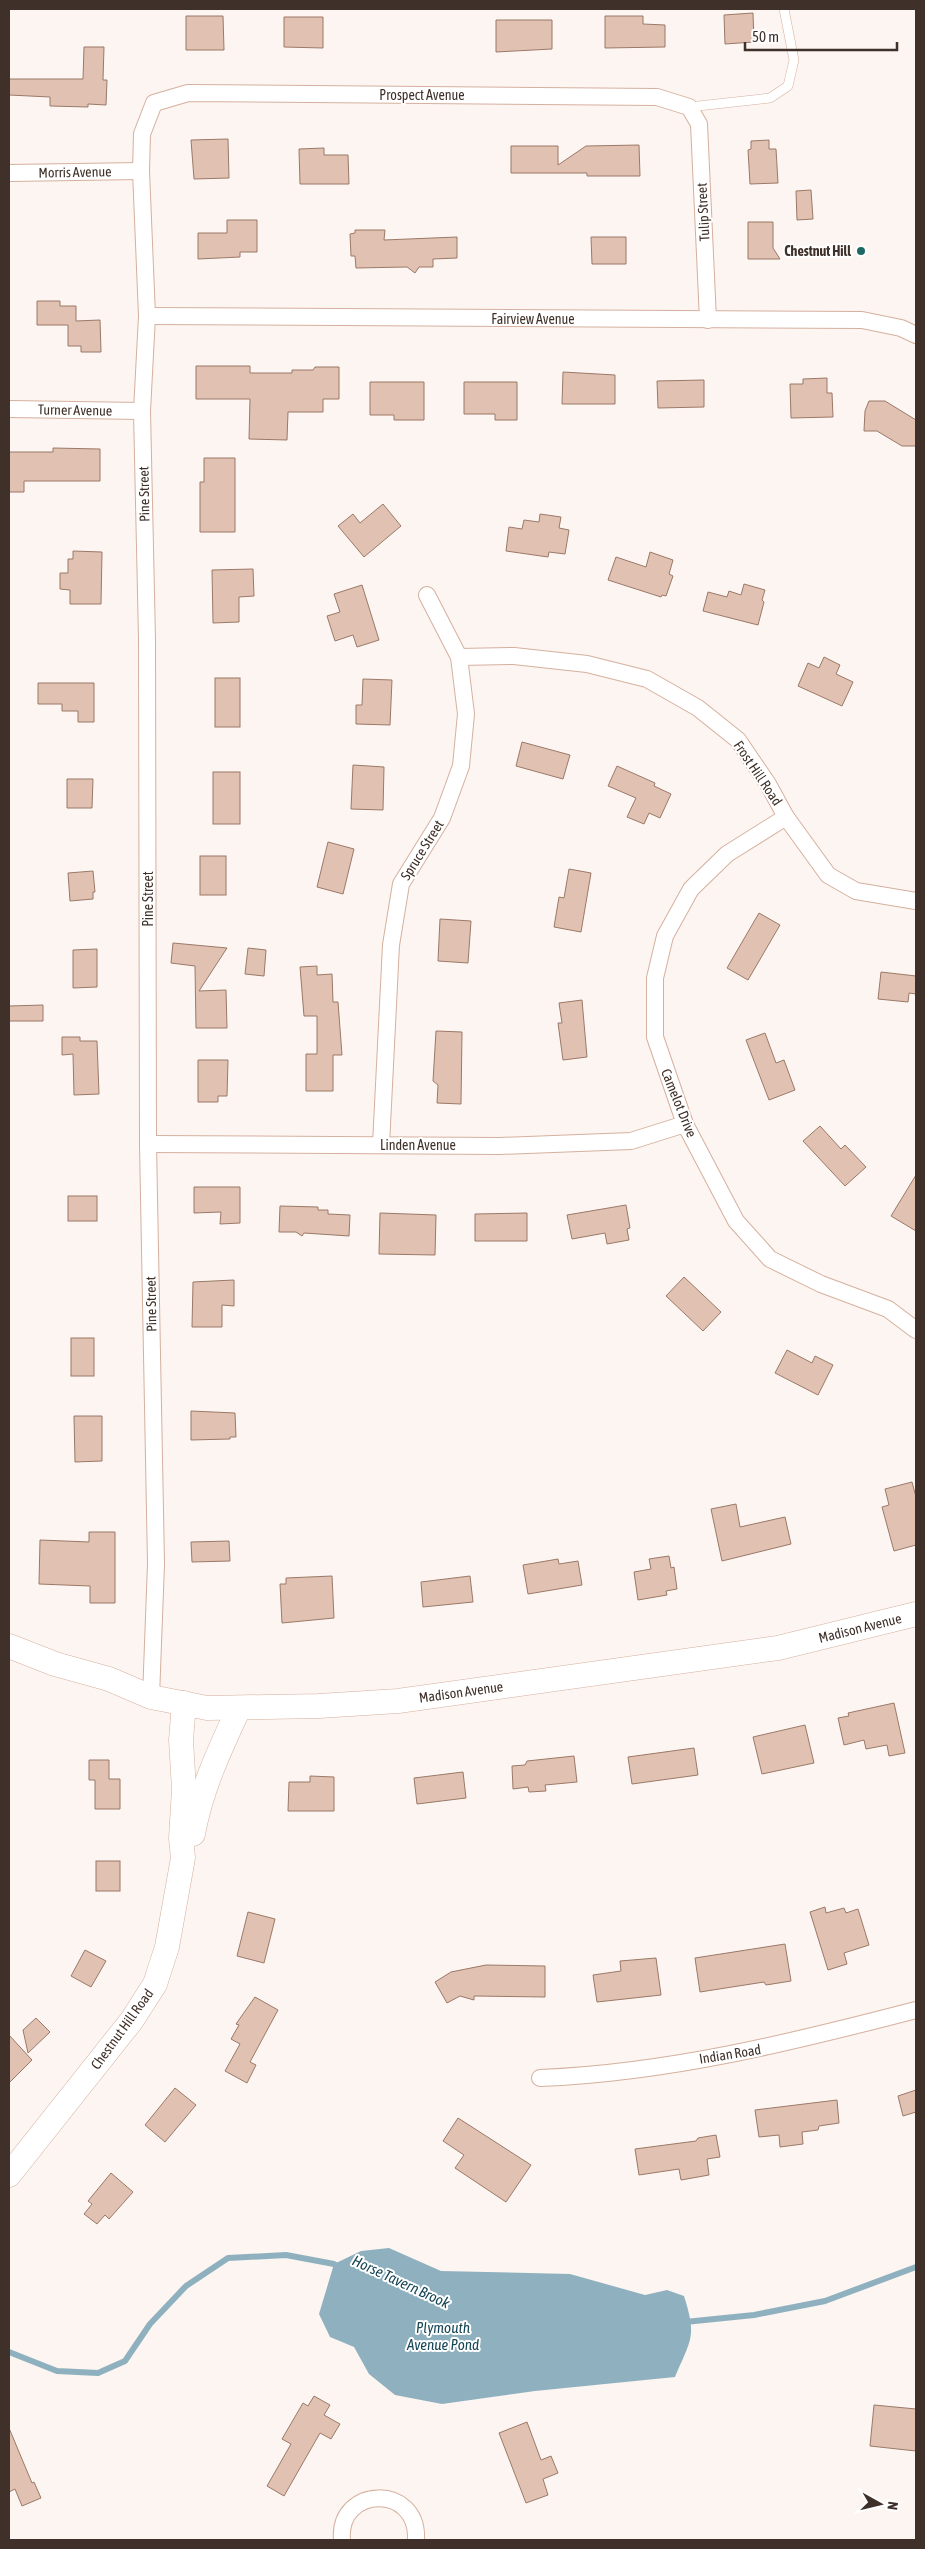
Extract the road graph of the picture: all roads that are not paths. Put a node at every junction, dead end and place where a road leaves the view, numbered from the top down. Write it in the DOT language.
graph roads {
  1 [pos="784,9"];
  2 [pos="154,103"];
  3 [pos="689,107"];
  4 [pos="142,171"];
  5 [pos="9,174"];
  6 [pos="147,316"];
  7 [pos="708,320"];
  8 [pos="916,335"];
  9 [pos="9,409"];
  10 [pos="142,411"];
  11 [pos="427,595"];
  12 [pos="459,657"];
  13 [pos="786,817"];
  14 [pos="916,900"];
  15 [pos="685,1124"];
  16 [pos="148,1144"];
  17 [pos="381,1145"];
  18 [pos="916,1330"];
  19 [pos="916,1614"];
  20 [pos="9,1646"];
  21 [pos="150,1697"];
  22 [pos="184,1704"];
  23 [pos="239,1708"];
  24 [pos="183,1858"];
  25 [pos="916,2010"];
  26 [pos="540,2078"];
  27 [pos="9,2175"];
  28 [pos="342,2540"];
  29 [pos="416,2540"];
  1 -- 3 [label="lane"];
  2 -- 3 [label="street, Prospect Avenue"];
  2 -- 4 [label="street, Pine Street"];
  3 -- 7 [label="street, Tulip Street"];
  4 -- 5 [label="street, Morris Avenue"];
  4 -- 6 [label="street, Pine Street"];
  6 -- 7 [label="street, Fairview Avenue"];
  6 -- 10 [label="street, Pine Street"];
  7 -- 8 [label="street, Fairview Avenue"];
  9 -- 10 [label="street, Turner Avenue"];
  10 -- 16 [label="street, Pine Street"];
  11 -- 12 [label="street, Spruce Street"];
  12 -- 13 [label="street, Frost Hill Road"];
  12 -- 17 [label="street, Spruce Street"];
  13 -- 14 [label="street, Frost Hill Road"];
  13 -- 15 [label="street, Camelot Drive"];
  15 -- 17 [label="street, Linden Avenue"];
  15 -- 18 [label="street, Camelot Drive"];
  16 -- 17 [label="street, Linden Avenue"];
  16 -- 21 [label="street, Pine Street"];
  19 -- 23 [label="street, Madison Avenue"];
  20 -- 21 [label="street, Madison Avenue"];
  21 -- 22 [label="street, Madison Avenue"];
  22 -- 23 [label="street, Madison Avenue"];
  22 -- 24 [label="street, Chestnut Hill Road"];
  23 -- 24 [label="street, Chestnut Hill Road"];
  24 -- 27 [label="street, Chestnut Hill Road"];
  25 -- 26 [label="street, Indian Road"];
  28 -- 29 [label="street"];
}
